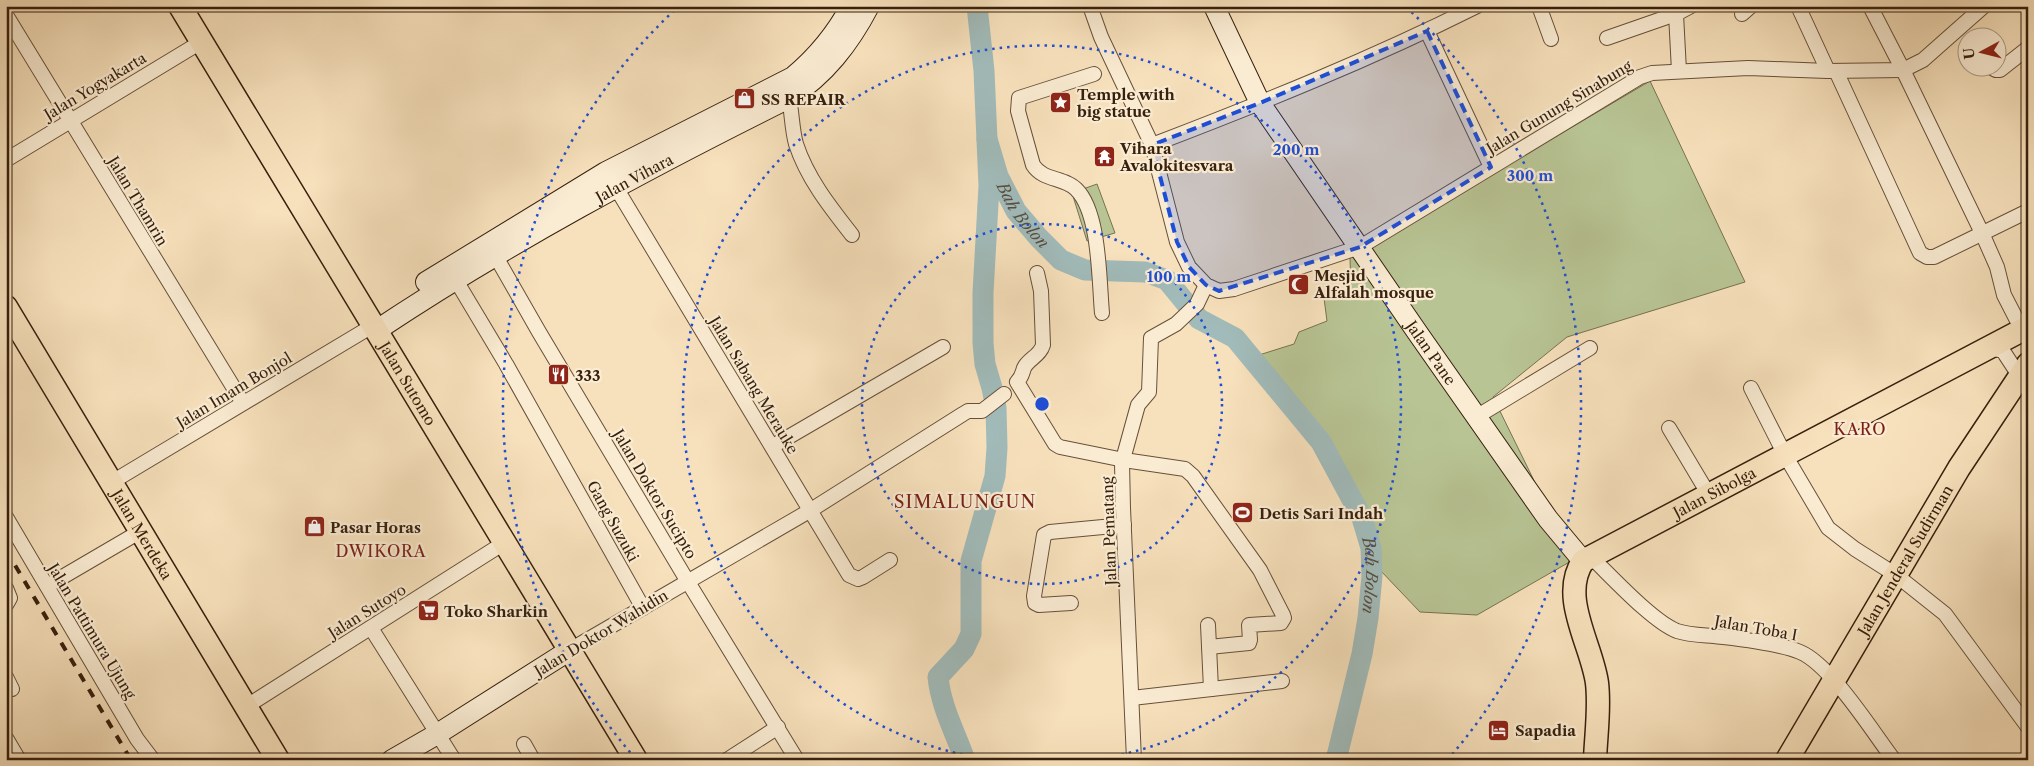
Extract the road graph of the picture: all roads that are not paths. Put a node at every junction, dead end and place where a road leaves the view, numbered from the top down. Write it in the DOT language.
graph roads {
  1 [pos="180,6"];
  2 [pos="851,6"];
  3 [pos="869,6"];
  4 [pos="1090,6"];
  5 [pos="1214,6"];
  6 [pos="1477,6"];
  7 [pos="1539,6"];
  8 [pos="1690,6"];
  9 [pos="1798,6"];
  10 [pos="1870,6"];
  11 [pos="1984,6"];
  12 [pos="1676,14"];
  13 [pos="6,15"];
  14 [pos="1968,28"];
  15 [pos="1427,31"];
  16 [pos="1607,38"];
  17 [pos="1956,38"];
  18 [pos="1551,39"];
  19 [pos="201,42"];
  20 [pos="2028,48"];
  21 [pos="2006,65"];
  22 [pos="1903,70"];
  23 [pos="1679,71"];
  24 [pos="1832,71"];
  25 [pos="1094,74"];
  26 [pos="796,88"];
  27 [pos="1260,103"];
  28 [pos="70,120"];
  29 [pos="1152,145"];
  30 [pos="6,160"];
  31 [pos="1491,167"];
  32 [pos="611,179"];
  33 [pos="2028,211"];
  34 [pos="1982,233"];
  35 [pos="852,236"];
  36 [pos="1360,247"];
  37 [pos="492,250"];
  38 [pos="452,273"];
  39 [pos="1037,273"];
  40 [pos="1206,285"];
  41 [pos="6,307"];
  42 [pos="1102,313"];
  43 [pos="374,325"];
  44 [pos="2025,329"];
  45 [pos="942,347"];
  46 [pos="1590,348"];
  47 [pos="1989,348"];
  48 [pos="2025,376"];
  49 [pos="1751,388"];
  50 [pos="1004,394"];
  51 [pos="243,403"];
  52 [pos="1476,417"];
  53 [pos="1669,428"];
  54 [pos="772,446"];
  55 [pos="1785,455"];
  56 [pos="1124,460"];
  57 [pos="112,482"];
  58 [pos="1709,495"];
  59 [pos="811,510"];
  60 [pos="6,517"];
  61 [pos="1124,525"];
  62 [pos="141,531"];
  63 [pos="504,543"];
  64 [pos="1587,559"];
  65 [pos="890,560"];
  66 [pos="1896,575"];
  67 [pos="688,582"];
  68 [pos="47,586"];
  69 [pos="6,588"];
  70 [pos="1071,603"];
  71 [pos="6,604"];
  72 [pos="643,608"];
  73 [pos="1208,626"];
  74 [pos="371,628"];
  75 [pos="1210,647"];
  76 [pos="570,650"];
  77 [pos="1834,680"];
  78 [pos="1282,681"];
  79 [pos="1211,689"];
  80 [pos="1132,698"];
  81 [pos="247,706"];
  82 [pos="778,727"];
  83 [pos="2028,727"];
  84 [pos="439,733"];
  85 [pos="6,738"];
  86 [pos="524,744"];
  87 [pos="19,760"];
  88 [pos="152,760"];
  89 [pos="278,760"];
  90 [pos="392,760"];
  91 [pos="454,760"];
  92 [pos="533,760"];
  93 [pos="636,760"];
  94 [pos="727,760"];
  95 [pos="798,760"];
  96 [pos="1134,760"];
  97 [pos="1595,760"];
  98 [pos="1787,760"];
  99 [pos="1894,760"];
  1 -- 19 [label="main road, Jalan Sutomo"];
  2 -- 26 [label="street, Jalan Vihara"];
  3 -- 26 [label="street, Jalan Vihara"];
  4 -- 29 [label="street"];
  5 -- 27 [label="street, Jalan Pane"];
  6 -- 15 [label="street"];
  7 -- 18 [label="street"];
  8 -- 12 [label="street"];
  9 -- 24 [label="street"];
  10 -- 22 [label="street"];
  11 -- 14 [label="street, Jalan Gunung Sinabung"];
  12 -- 16 [label="street"];
  12 -- 23 [label="street"];
  13 -- 28 [label="street, Jalan Thamrin"];
  15 -- 27 [label="street"];
  15 -- 31 [label="street"];
  17 -- 22 [label="street, Jalan Gunung Sinabung"];
  19 -- 28 [label="street, Jalan Yogyakarta"];
  19 -- 43 [label="main road, Jalan Sutomo"];
  20 -- 21 [label="street"];
  22 -- 24 [label="street, Jalan Gunung Sinabung"];
  22 -- 34 [label="street"];
  23 -- 24 [label="street, Jalan Gunung Sinabung"];
  23 -- 31 [label="street, Jalan Gunung Sinabung"];
  24 -- 34 [label="street"];
  25 -- 42 [label="street"];
  26 -- 32 [label="street, Jalan Vihara"];
  26 -- 35 [label="street"];
  27 -- 29 [label="street"];
  27 -- 36 [label="street, Jalan Pane"];
  28 -- 30 [label="street, Jalan Yogyakarta"];
  28 -- 51 [label="street, Jalan Thamrin"];
  29 -- 40 [label="street"];
  31 -- 36 [label="street, Jalan Gunung Sinabung"];
  32 -- 37 [label="street, Jalan Vihara"];
  32 -- 54 [label="street, Jalan Sabang Merauke"];
  33 -- 34 [label="street"];
  34 -- 44 [label="street"];
  36 -- 40 [label="street, Jalan Gunung Sinabung"];
  36 -- 52 [label="street, Jalan Pane"];
  37 -- 38 [label="street, Jalan Vihara"];
  37 -- 67 [label="street, Jalan Doktor Sucipto"];
  38 -- 43 [label="street, Jalan Vihara"];
  38 -- 72 [label="street, Gang Suzuki"];
  39 -- 56 [label="street"];
  40 -- 56 [label="street"];
  41 -- 57 [label="main road, Jalan Merdeka"];
  43 -- 51 [label="street, Jalan Imam Bonjol"];
  43 -- 63 [label="main road, Jalan Sutomo"];
  44 -- 47 [label="main road, Jalan Sibolga"];
  45 -- 54 [label="street"];
  46 -- 52 [label="street"];
  47 -- 48 [label="street"];
  47 -- 55 [label="main road, Jalan Sibolga"];
  48 -- 66 [label="main road, Jalan Jenderal Sudirman"];
  49 -- 55 [label="street"];
  50 -- 59 [label="street, Jalan Doktor Wahidin"];
  51 -- 57 [label="street, Jalan Imam Bonjol"];
  52 -- 64 [label="street, Jalan Pane"];
  53 -- 58 [label="street"];
  54 -- 59 [label="street, Jalan Sabang Merauke"];
  55 -- 58 [label="main road, Jalan Sibolga"];
  55 -- 66 [label="street"];
  56 -- 61 [label="street, Jalan Pematang"];
  56 -- 75 [label="street, Jalan Pematang"];
  57 -- 62 [label="main road, Jalan Merdeka"];
  58 -- 64 [label="main road, Jalan Sibolga"];
  59 -- 65 [label="street, Jalan Sabang Merauke"];
  59 -- 67 [label="street, Jalan Doktor Wahidin"];
  60 -- 68 [label="street, Jalan Pattimura Ujung"];
  61 -- 70 [label="street"];
  61 -- 80 [label="street, Jalan Pematang"];
  62 -- 68 [label="street"];
  62 -- 81 [label="main road, Jalan Merdeka"];
  63 -- 74 [label="street, Jalan Sutoyo"];
  63 -- 76 [label="main road, Jalan Sutomo"];
  64 -- 77 [label="street, Jalan Toba I"];
  64 -- 97 [label="main road"];
  66 -- 77 [label="main road, Jalan Jenderal Sudirman"];
  66 -- 83 [label="street"];
  67 -- 72 [label="street, Jalan Doktor Wahidin"];
  67 -- 82 [label="street, Jalan Doktor Sucipto"];
  68 -- 88 [label="street, Jalan Pattimura Ujung"];
  69 -- 71 [label="street"];
  72 -- 76 [label="street, Jalan Doktor Wahidin"];
  73 -- 75 [label="street"];
  74 -- 81 [label="street, Jalan Sutoyo"];
  74 -- 84 [label="street"];
  75 -- 79 [label="street"];
  76 -- 84 [label="street, Jalan Doktor Wahidin"];
  76 -- 93 [label="main road, Jalan Sutomo"];
  77 -- 98 [label="main road, Jalan Jenderal Sudirman"];
  77 -- 99 [label="street, Jalan Toba I"];
  78 -- 79 [label="street"];
  79 -- 80 [label="street"];
  80 -- 96 [label="street, Jalan Pematang"];
  81 -- 89 [label="main road, Jalan Merdeka"];
  82 -- 94 [label="street"];
  82 -- 95 [label="street, Jalan Doktor Sucipto"];
  84 -- 90 [label="street, Jalan Doktor Wahidin"];
  84 -- 91 [label="street"];
  85 -- 87 [label="street"];
  86 -- 92 [label="street"];
}
